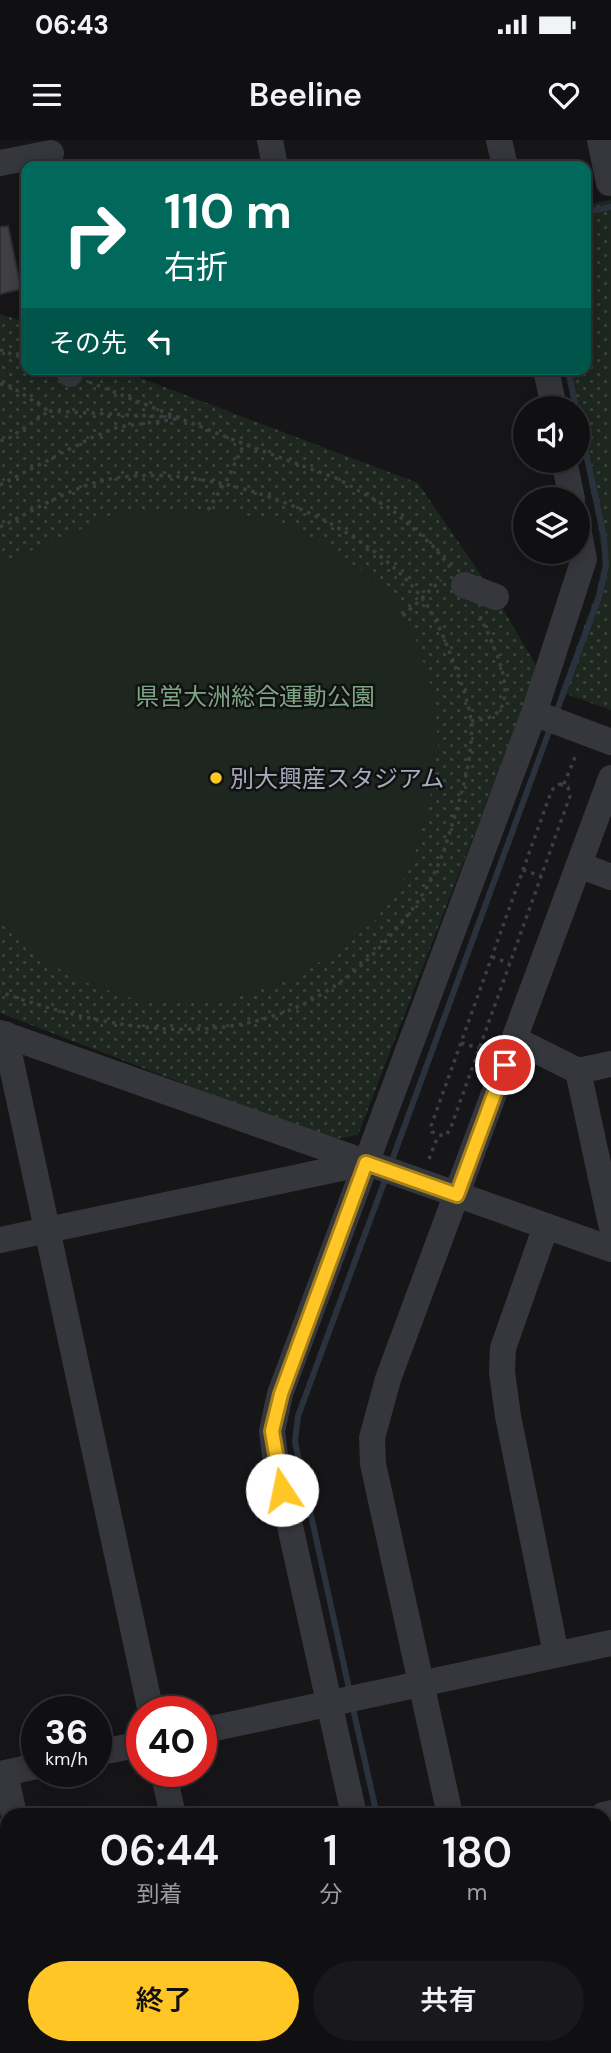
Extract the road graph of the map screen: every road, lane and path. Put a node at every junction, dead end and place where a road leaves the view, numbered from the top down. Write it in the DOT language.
graph roads {
  1 [pos="270,140"];
  2 [pos="499,140"];
  3 [pos="600,140"];
  4 [pos="54,153"];
  5 [pos="274,161"];
  6 [pos="504,161"];
  7 [pos="0,163"];
  8 [pos="602,184"];
  9 [pos="0,350"];
  10 [pos="21,357"];
  11 [pos="78,375"];
  12 [pos="547,375"];
  13 [pos="0,384"];
  14 [pos="552,396"];
  15 [pos="49,411"];
  16 [pos="177,418"];
  17 [pos="0,441"];
  18 [pos="244,444"];
  19 [pos="0,485"];
  20 [pos="224,485"];
  21 [pos="208,510"];
  22 [pos="0,527"];
  23 [pos="582,564"];
  24 [pos="458,577"];
  25 [pos="496,597"];
  26 [pos="422,598"];
  27 [pos="403,616"];
  28 [pos="534,713"];
  29 [pos="471,722"];
  30 [pos="611,741"];
  31 [pos="575,757"];
  32 [pos="611,778"];
  33 [pos="564,785"];
  34 [pos="579,865"];
  35 [pos="523,870"];
  36 [pos="541,876"];
  37 [pos="611,877"];
  38 [pos="492,957"];
  39 [pos="510,963"];
  40 [pos="0,992"];
  41 [pos="2,1034"];
  42 [pos="514,1039"];
  43 [pos="461,1043"];
  44 [pos="480,1048"];
  45 [pos="611,1064"];
  46 [pos="578,1071"];
  47 [pos="438,1136"];
  48 [pos="429,1159"];
  49 [pos="380,1168"];
  50 [pos="457,1195"];
  51 [pos="611,1224"];
  52 [pos="545,1226"];
  53 [pos="47,1230"];
  54 [pos="0,1240"];
  55 [pos="611,1249"];
  56 [pos="611,1643"];
  57 [pos="556,1654"];
  58 [pos="421,1684"];
  59 [pos="148,1696"];
  60 [pos="344,1701"];
  61 [pos="217,1728"];
  62 [pos="21,1769"];
  63 [pos="3,1773"];
  64 [pos="167,1787"];
  65 [pos="13,1808"];
  66 [pos="171,1808"];
  67 [pos="353,1808"];
  68 [pos="448,1808"];
  1 -- 5 [label="street"];
  2 -- 6 [label="street"];
  3 -- 8 [label="street"];
  4 -- 7 [label="street"];
  9 -- 10 [label="path"];
  11 -- 16 [label="path"];
  12 -- 14 [label="street"];
  13 -- 15 [label="path"];
  15 -- 16 [label="path"];
  15 -- 17 [label="path"];
  16 -- 18 [label="path"];
  16 -- 19 [label="path"];
  18 -- 20 [label="path"];
  18 -- 24 [label="path"];
  20 -- 21 [label="path"];
  20 -- 22 [label="path"];
  20 -- 26 [label="path"];
  23 -- 28 [label="street"];
  24 -- 25 [label="street"];
  24 -- 26 [label="path"];
  24 -- 29 [label="path"];
  26 -- 27 [label="path"];
  26 -- 29 [label="path"];
  28 -- 30 [label="street"];
  28 -- 49 [label="street"];
  29 -- 40 [label="path"];
  31 -- 33 [label="path"];
  32 -- 34 [label="street"];
  33 -- 35 [label="path"];
  33 -- 36 [label="path"];
  34 -- 37 [label="street"];
  34 -- 42 [label="street"];
  35 -- 36 [label="path"];
  35 -- 38 [label="path"];
  36 -- 39 [label="path"];
  38 -- 39 [label="path"];
  38 -- 43 [label="path"];
  39 -- 44 [label="path"];
  41 -- 49 [label="street"];
  41 -- 53 [label="street"];
  42 -- 46 [label="street"];
  42 -- 50 [label="street"];
  43 -- 44 [label="path"];
  43 -- 47 [label="path"];
  44 -- 47 [label="path"];
  45 -- 46 [label="street"];
  46 -- 51 [label="street"];
  47 -- 48 [label="path"];
  49 -- 50 [label="street"];
  49 -- 53 [label="street"];
  49 -- 60 [label="street"];
  50 -- 52 [label="street"];
  50 -- 58 [label="street"];
  52 -- 55 [label="street"];
  52 -- 57 [label="street"];
  53 -- 54 [label="street"];
  53 -- 59 [label="street"];
  56 -- 57 [label="street"];
  57 -- 58 [label="street"];
  58 -- 60 [label="street"];
  58 -- 68 [label="street"];
  60 -- 61 [label="street"];
  60 -- 67 [label="street"];
  62 -- 63 [label="street"];
  63 -- 65 [label="street"];
  64 -- 66 [label="street"];
}
